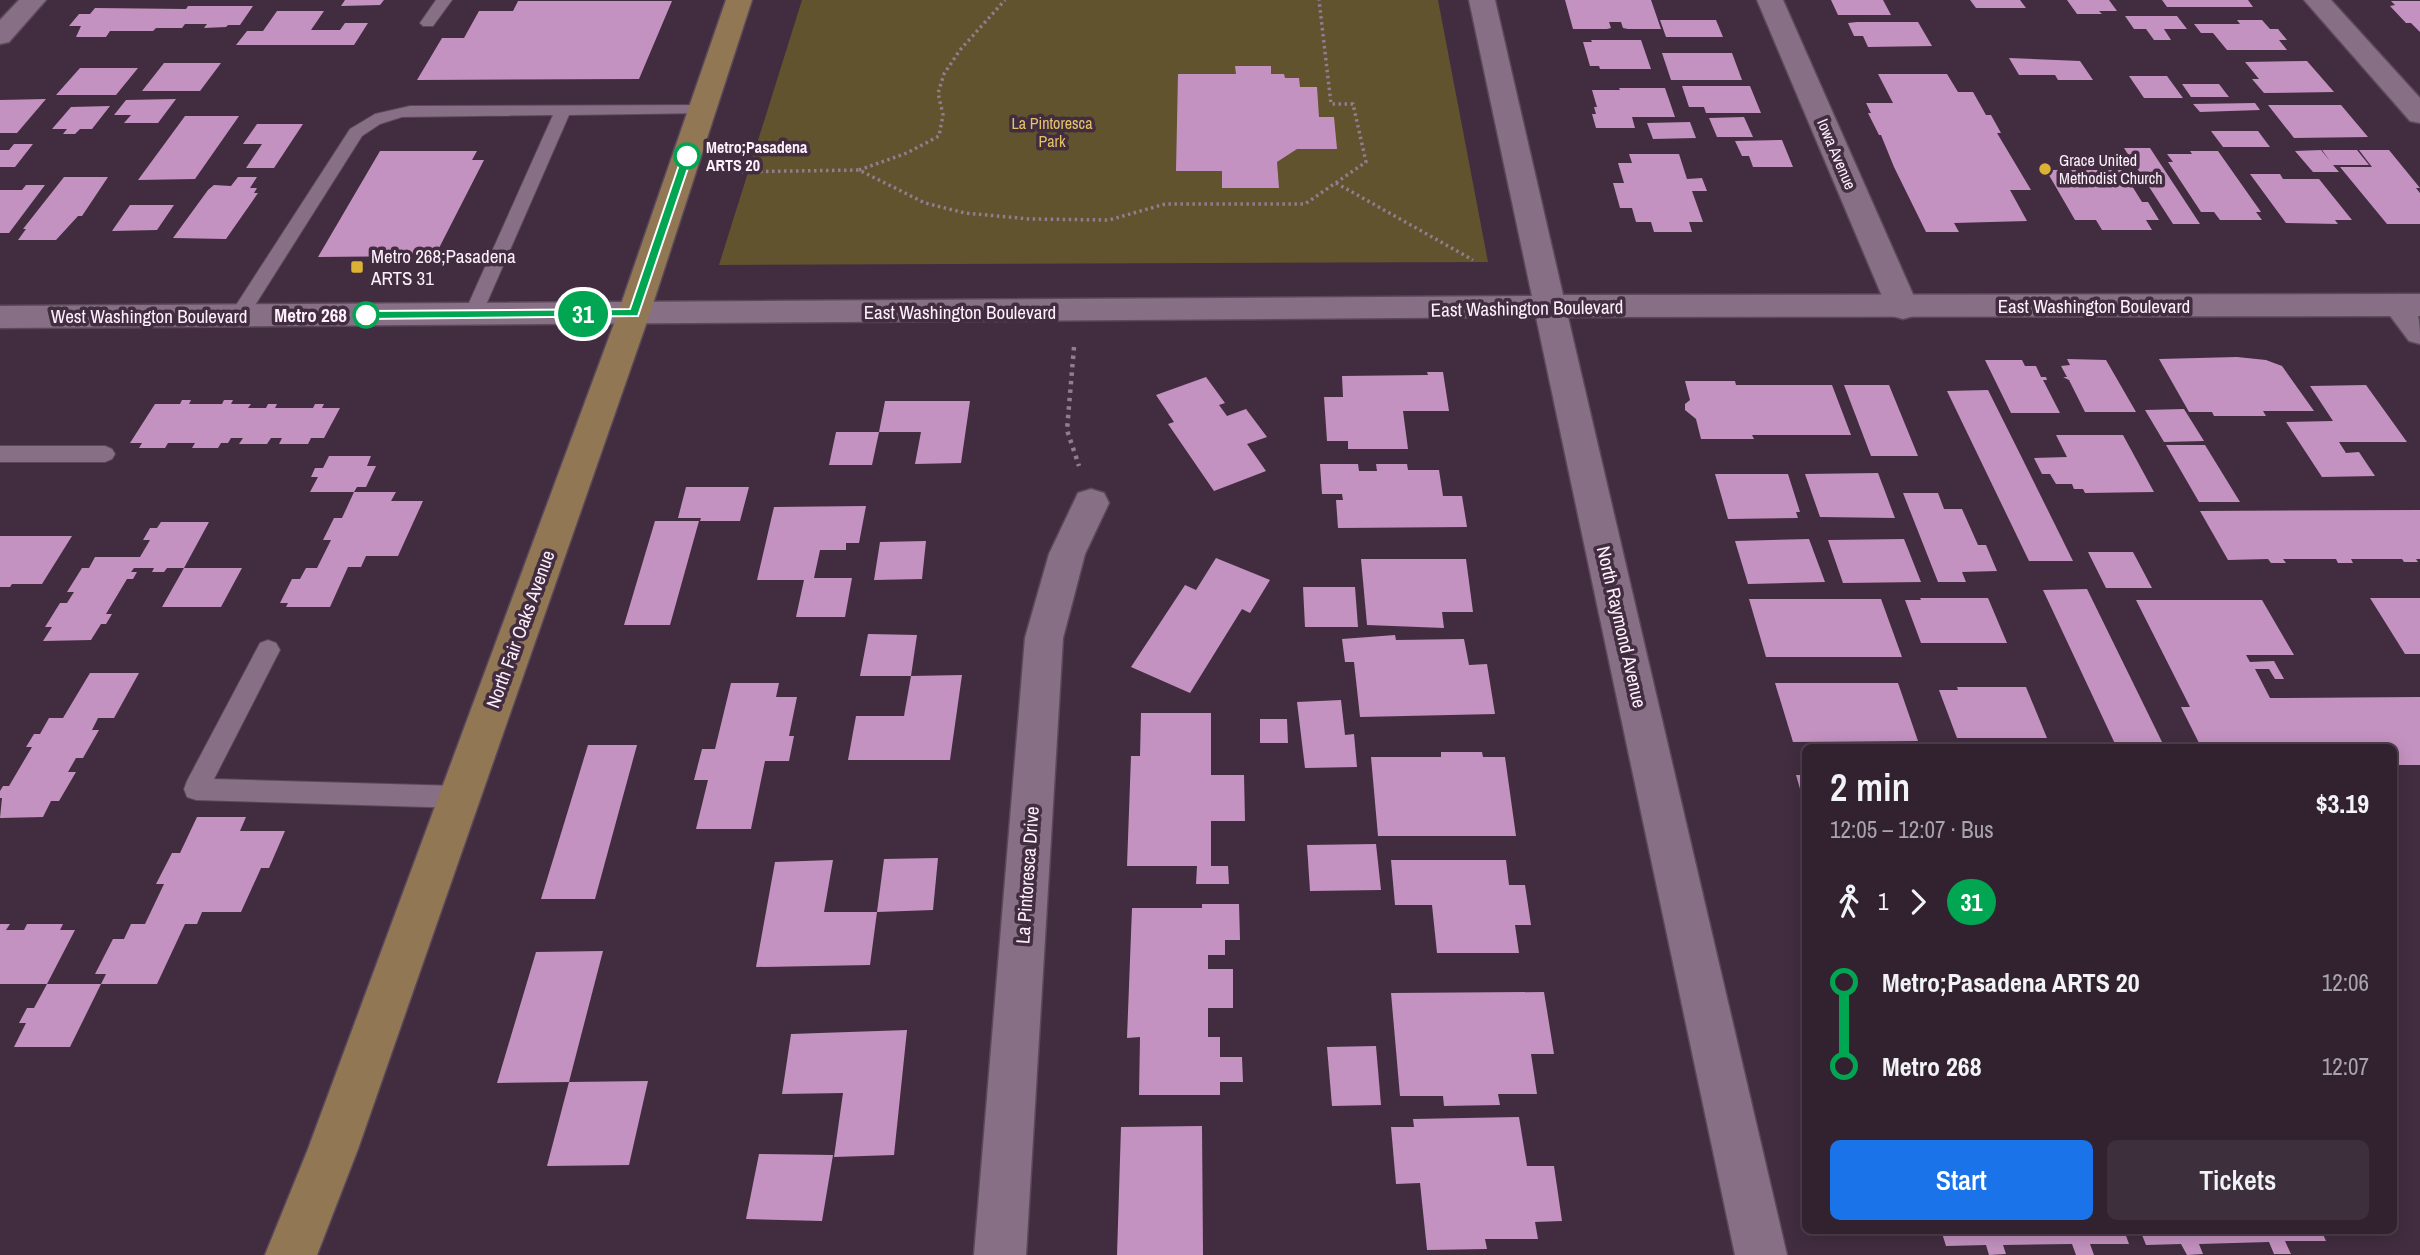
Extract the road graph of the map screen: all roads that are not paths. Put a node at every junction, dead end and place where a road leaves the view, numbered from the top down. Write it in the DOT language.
graph roads {
  1 [pos="33,0"];
  2 [pos="444,0"];
  3 [pos="739,0"];
  4 [pos="1482,0"];
  5 [pos="1770,0"];
  6 [pos="2316,0"];
  7 [pos="428,23"];
  8 [pos="0,36"];
  9 [pos="702,110"];
  10 [pos="563,111"];
  11 [pos="2420,115"];
  12 [pos="2409,305"];
  13 [pos="1549,306"];
  14 [pos="1903,307"];
  15 [pos="634,313"];
  16 [pos="473,314"];
  17 [pos="238,316"];
  18 [pos="0,317"];
  19 [pos="2420,332"];
  20 [pos="0,454"];
  21 [pos="105,454"];
  22 [pos="1091,503"];
  23 [pos="268,650"];
  24 [pos="460,797"];
  25 [pos="291,1255"];
  26 [pos="1000,1255"];
  27 [pos="1761,1255"];
  1 -- 8 [label="street"];
  2 -- 7 [label="lane"];
  3 -- 9 [label="main road, North Fair Oaks Avenue"];
  4 -- 13 [label="street, North Raymond Avenue"];
  5 -- 14 [label="street, Iowa Avenue"];
  6 -- 11 [label="street"];
  9 -- 10 [label="lane"];
  9 -- 15 [label="main road, North Fair Oaks Avenue"];
  10 -- 16 [label="lane"];
  10 -- 17 [label="lane"];
  12 -- 14 [label="street, East Washington Boulevard"];
  12 -- 19 [label="street"];
  13 -- 14 [label="street, East Washington Boulevard"];
  13 -- 15 [label="street, East Washington Boulevard"];
  13 -- 27 [label="street, North Raymond Avenue"];
  15 -- 16 [label="street, West Washington Boulevard"];
  15 -- 24 [label="main road, North Fair Oaks Avenue"];
  16 -- 17 [label="street, West Washington Boulevard"];
  17 -- 18 [label="street, West Washington Boulevard"];
  20 -- 21 [label="lane"];
  22 -- 26 [label="street, La Pintoresca Drive"];
  23 -- 24 [label="lane"];
  24 -- 25 [label="main road, North Fair Oaks Avenue"];
}
